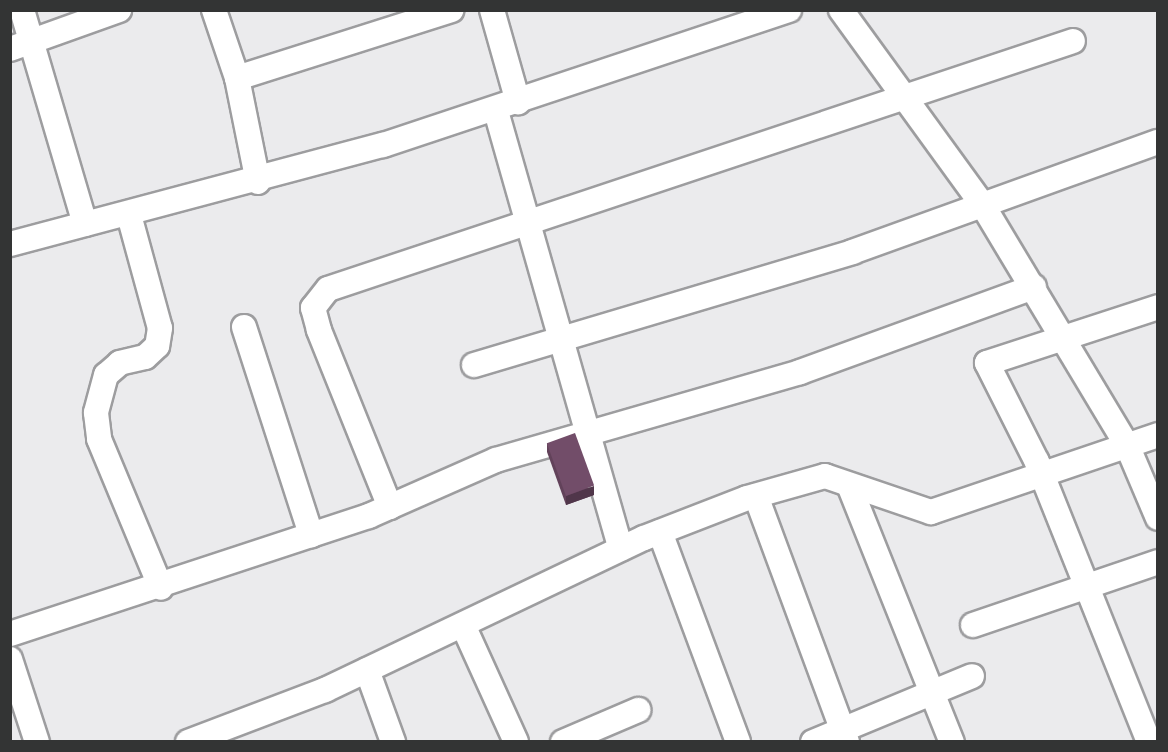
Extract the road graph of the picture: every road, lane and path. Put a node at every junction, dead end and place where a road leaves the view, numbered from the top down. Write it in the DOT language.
graph roads {
  1 [pos="22,10"];
  2 [pos="119,10"];
  3 [pos="214,10"];
  4 [pos="452,10"];
  5 [pos="492,10"];
  6 [pos="789,10"];
  7 [pos="842,10"];
  8 [pos="1072,41"];
  9 [pos="34,42"];
  10 [pos="10,49"];
  11 [pos="237,78"];
  12 [pos="907,95"];
  13 [pos="518,102"];
  14 [pos="496,111"];
  15 [pos="1158,142"];
  16 [pos="258,182"];
  17 [pos="982,204"];
  18 [pos="129,214"];
  19 [pos="524,223"];
  20 [pos="84,224"];
  21 [pos="10,244"];
  22 [pos="1034,287"];
  23 [pos="1158,307"];
  24 [pos="244,327"];
  25 [pos="1058,336"];
  26 [pos="561,339"];
  27 [pos="474,365"];
  28 [pos="587,432"];
  29 [pos="1158,435"];
  30 [pos="1127,445"];
  31 [pos="1041,474"];
  32 [pos="849,485"];
  33 [pos="756,496"];
  34 [pos="390,507"];
  35 [pos="1158,518"];
  36 [pos="660,532"];
  37 [pos="311,535"];
  38 [pos="621,549"];
  39 [pos="1158,562"];
  40 [pos="1089,585"];
  41 [pos="161,588"];
  42 [pos="463,625"];
  43 [pos="973,625"];
  44 [pos="10,634"];
  45 [pos="10,659"];
  46 [pos="367,670"];
  47 [pos="972,676"];
  48 [pos="931,693"];
  49 [pos="638,710"];
  50 [pos="845,735"];
  51 [pos="1150,738"];
  52 [pos="37,741"];
  53 [pos="188,741"];
  54 [pos="393,741"];
  55 [pos="516,741"];
  56 [pos="563,741"];
  57 [pos="738,741"];
  58 [pos="813,741"];
  59 [pos="952,741"];
  1 -- 9 [label="street"];
  2 -- 9 [label="street"];
  3 -- 11 [label="street"];
  4 -- 11 [label="street"];
  5 -- 13 [label="street"];
  6 -- 13 [label="street"];
  7 -- 12 [label="street"];
  8 -- 12 [label="street"];
  9 -- 10 [label="street"];
  9 -- 20 [label="street"];
  11 -- 16 [label="street"];
  12 -- 17 [label="street"];
  12 -- 19 [label="street"];
  13 -- 14 [label="street"];
  14 -- 16 [label="street"];
  14 -- 19 [label="street"];
  15 -- 17 [label="street"];
  16 -- 18 [label="street"];
  17 -- 22 [label="street"];
  17 -- 26 [label="street"];
  18 -- 20 [label="street"];
  18 -- 41 [label="street"];
  19 -- 26 [label="street"];
  19 -- 34 [label="street"];
  20 -- 21 [label="street"];
  22 -- 25 [label="street"];
  22 -- 28 [label="street"];
  23 -- 25 [label="street"];
  24 -- 37 [label="street"];
  25 -- 30 [label="street"];
  25 -- 31 [label="street"];
  26 -- 27 [label="street"];
  26 -- 28 [label="street"];
  28 -- 34 [label="street"];
  28 -- 38 [label="street"];
  29 -- 30 [label="street"];
  30 -- 31 [label="street"];
  30 -- 35 [label="street"];
  31 -- 32 [label="street"];
  31 -- 40 [label="street"];
  32 -- 33 [label="street"];
  32 -- 48 [label="street"];
  33 -- 36 [label="street"];
  33 -- 50 [label="street"];
  34 -- 37 [label="street"];
  36 -- 38 [label="street"];
  36 -- 57 [label="street"];
  37 -- 41 [label="street"];
  38 -- 42 [label="street"];
  39 -- 40 [label="street"];
  40 -- 43 [label="street"];
  40 -- 51 [label="street"];
  41 -- 44 [label="street"];
  42 -- 46 [label="street"];
  42 -- 55 [label="street"];
  45 -- 52 [label="street"];
  46 -- 53 [label="street"];
  46 -- 54 [label="street"];
  47 -- 48 [label="street"];
  48 -- 50 [label="street"];
  48 -- 59 [label="street"];
  49 -- 56 [label="street"];
  50 -- 58 [label="street"];
}
